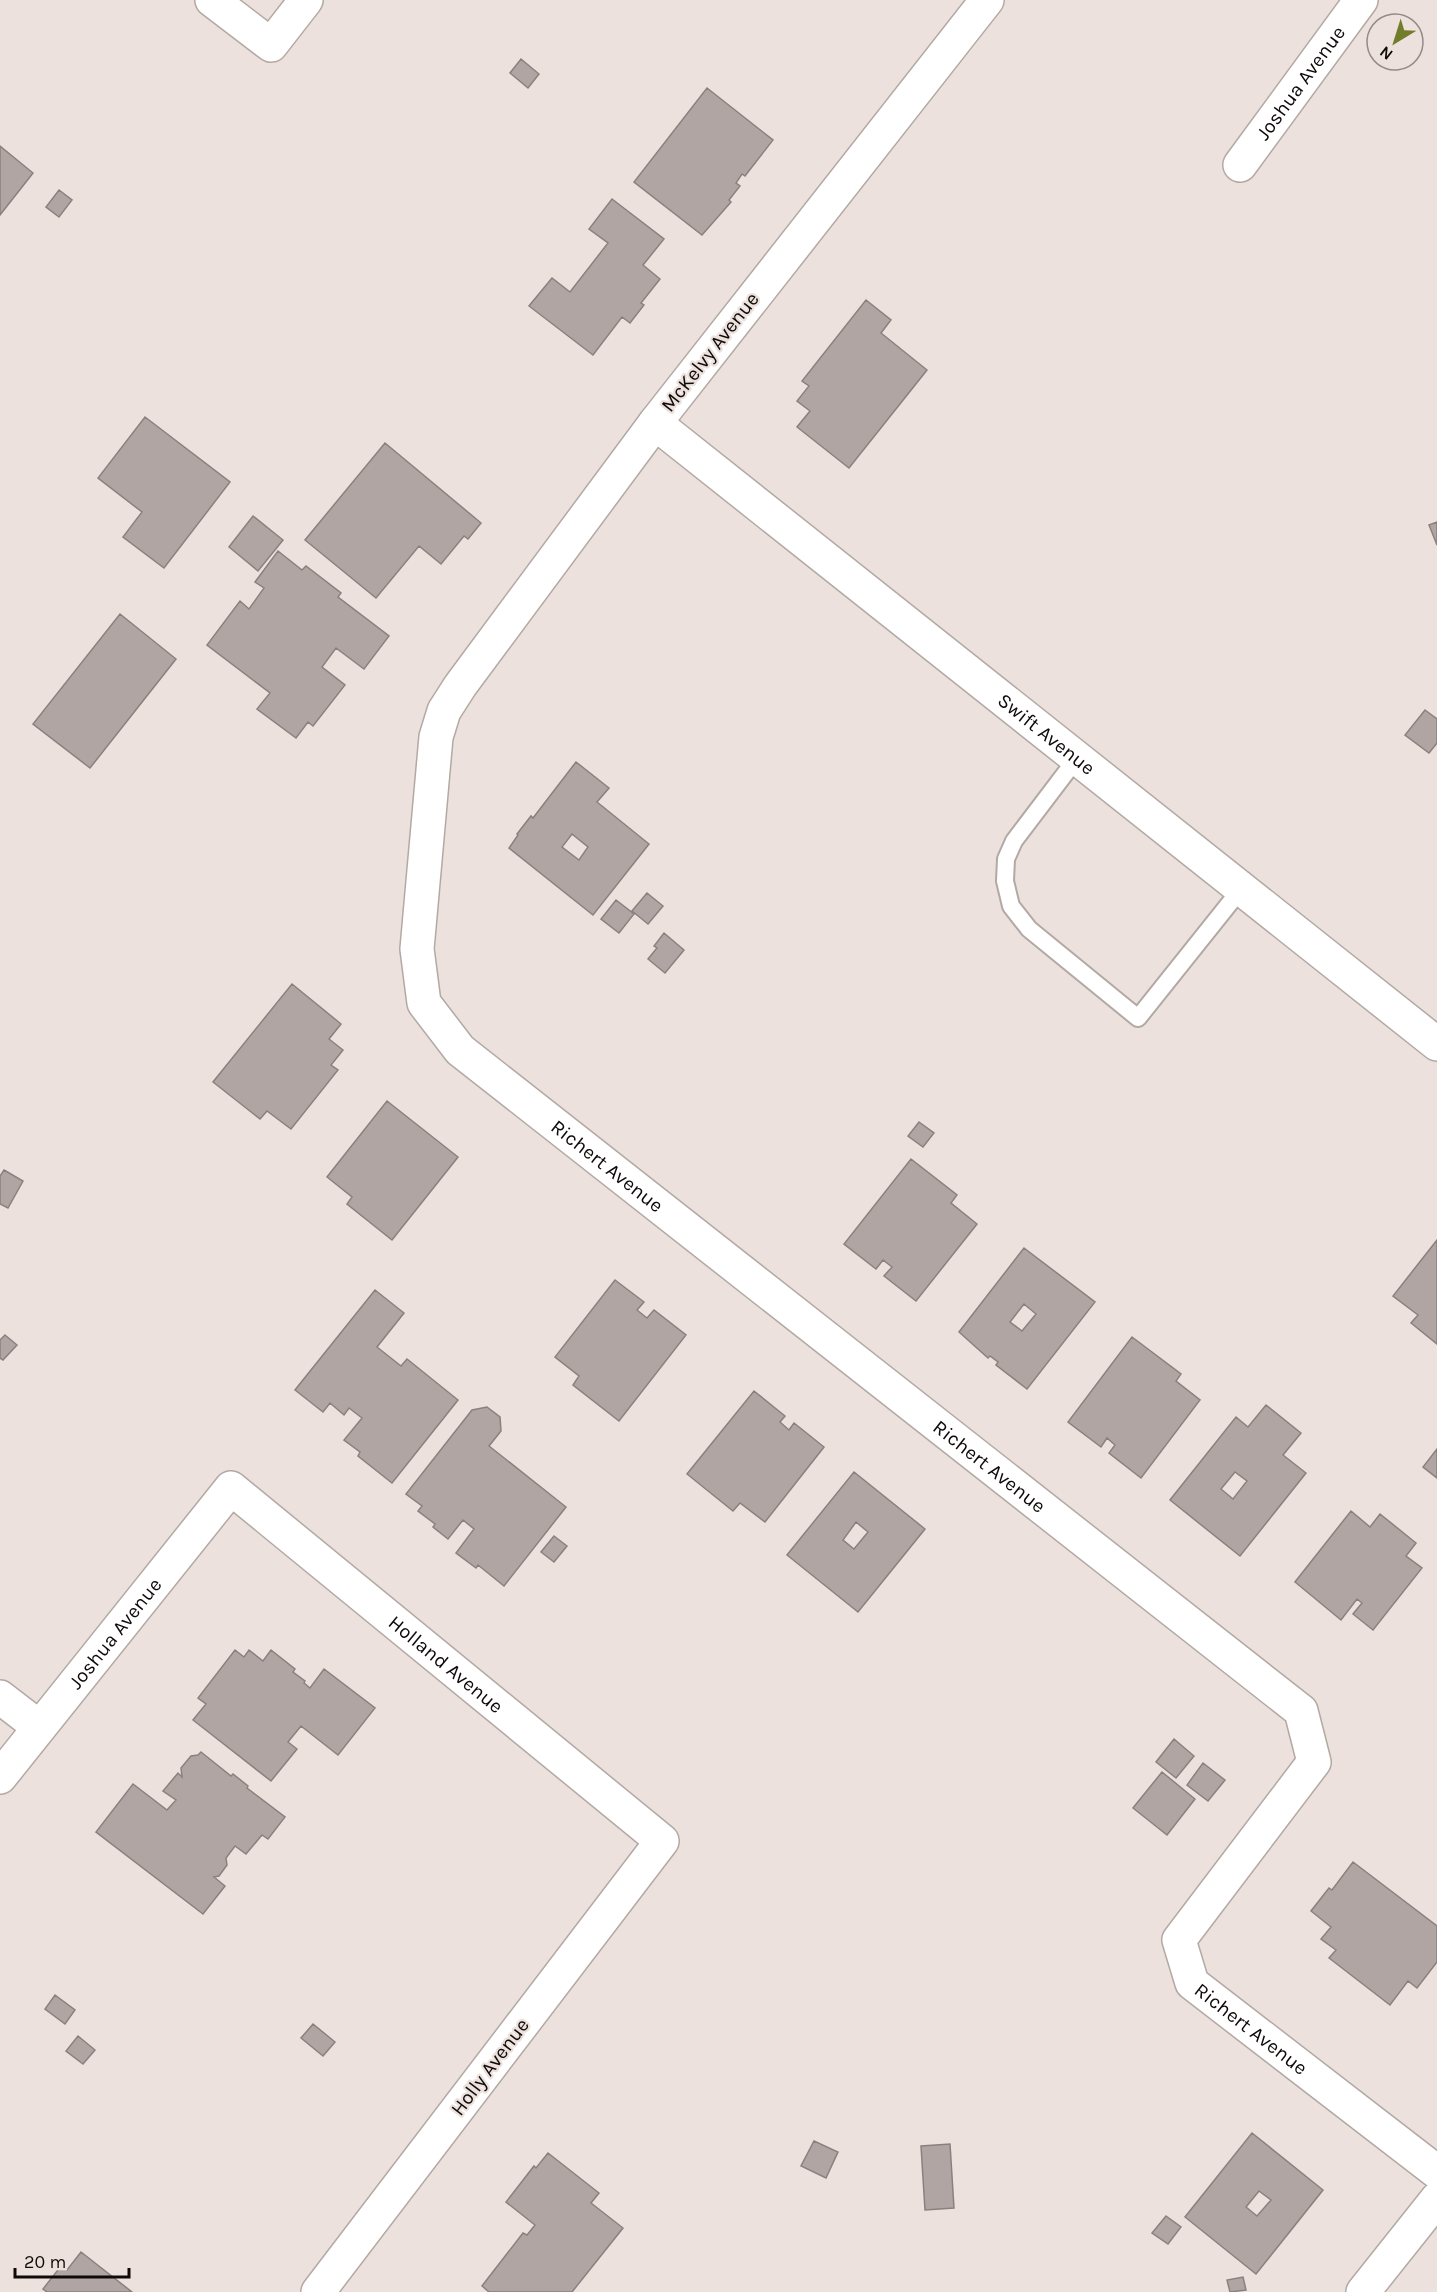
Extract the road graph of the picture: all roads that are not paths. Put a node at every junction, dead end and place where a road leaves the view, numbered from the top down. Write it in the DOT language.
graph roads {
  1 [pos="212,0"];
  2 [pos="306,0"];
  3 [pos="987,0"];
  4 [pos="1361,0"];
  5 [pos="1240,165"];
  6 [pos="655,423"];
  7 [pos="444,711"];
  8 [pos="1077,758"];
  9 [pos="1241,889"];
  10 [pos="1437,1044"];
  11 [pos="231,1488"];
  12 [pos="0,1697"];
  13 [pos="39,1727"];
  14 [pos="0,1777"];
  15 [pos="662,1841"];
  16 [pos="1437,2172"];
  17 [pos="1437,2199"];
  18 [pos="318,2292"];
  19 [pos="1363,2292"];
  1 -- 2 [label="street"];
  3 -- 6 [label="street, McKelvy Avenue"];
  4 -- 5 [label="street, Joshua Avenue"];
  6 -- 7 [label="street, McKelvy Avenue"];
  6 -- 8 [label="street, Swift Avenue"];
  7 -- 16 [label="street, Richert Avenue"];
  8 -- 9 [label="street, Swift Avenue"];
  8 -- 9 [label="lane"];
  9 -- 10 [label="street, Swift Avenue"];
  11 -- 13 [label="street, Joshua Avenue"];
  11 -- 15 [label="street, Holland Avenue"];
  12 -- 13 [label="street"];
  13 -- 14 [label="street, Joshua Avenue"];
  15 -- 18 [label="street, Holly Avenue"];
  17 -- 19 [label="street"];
}
